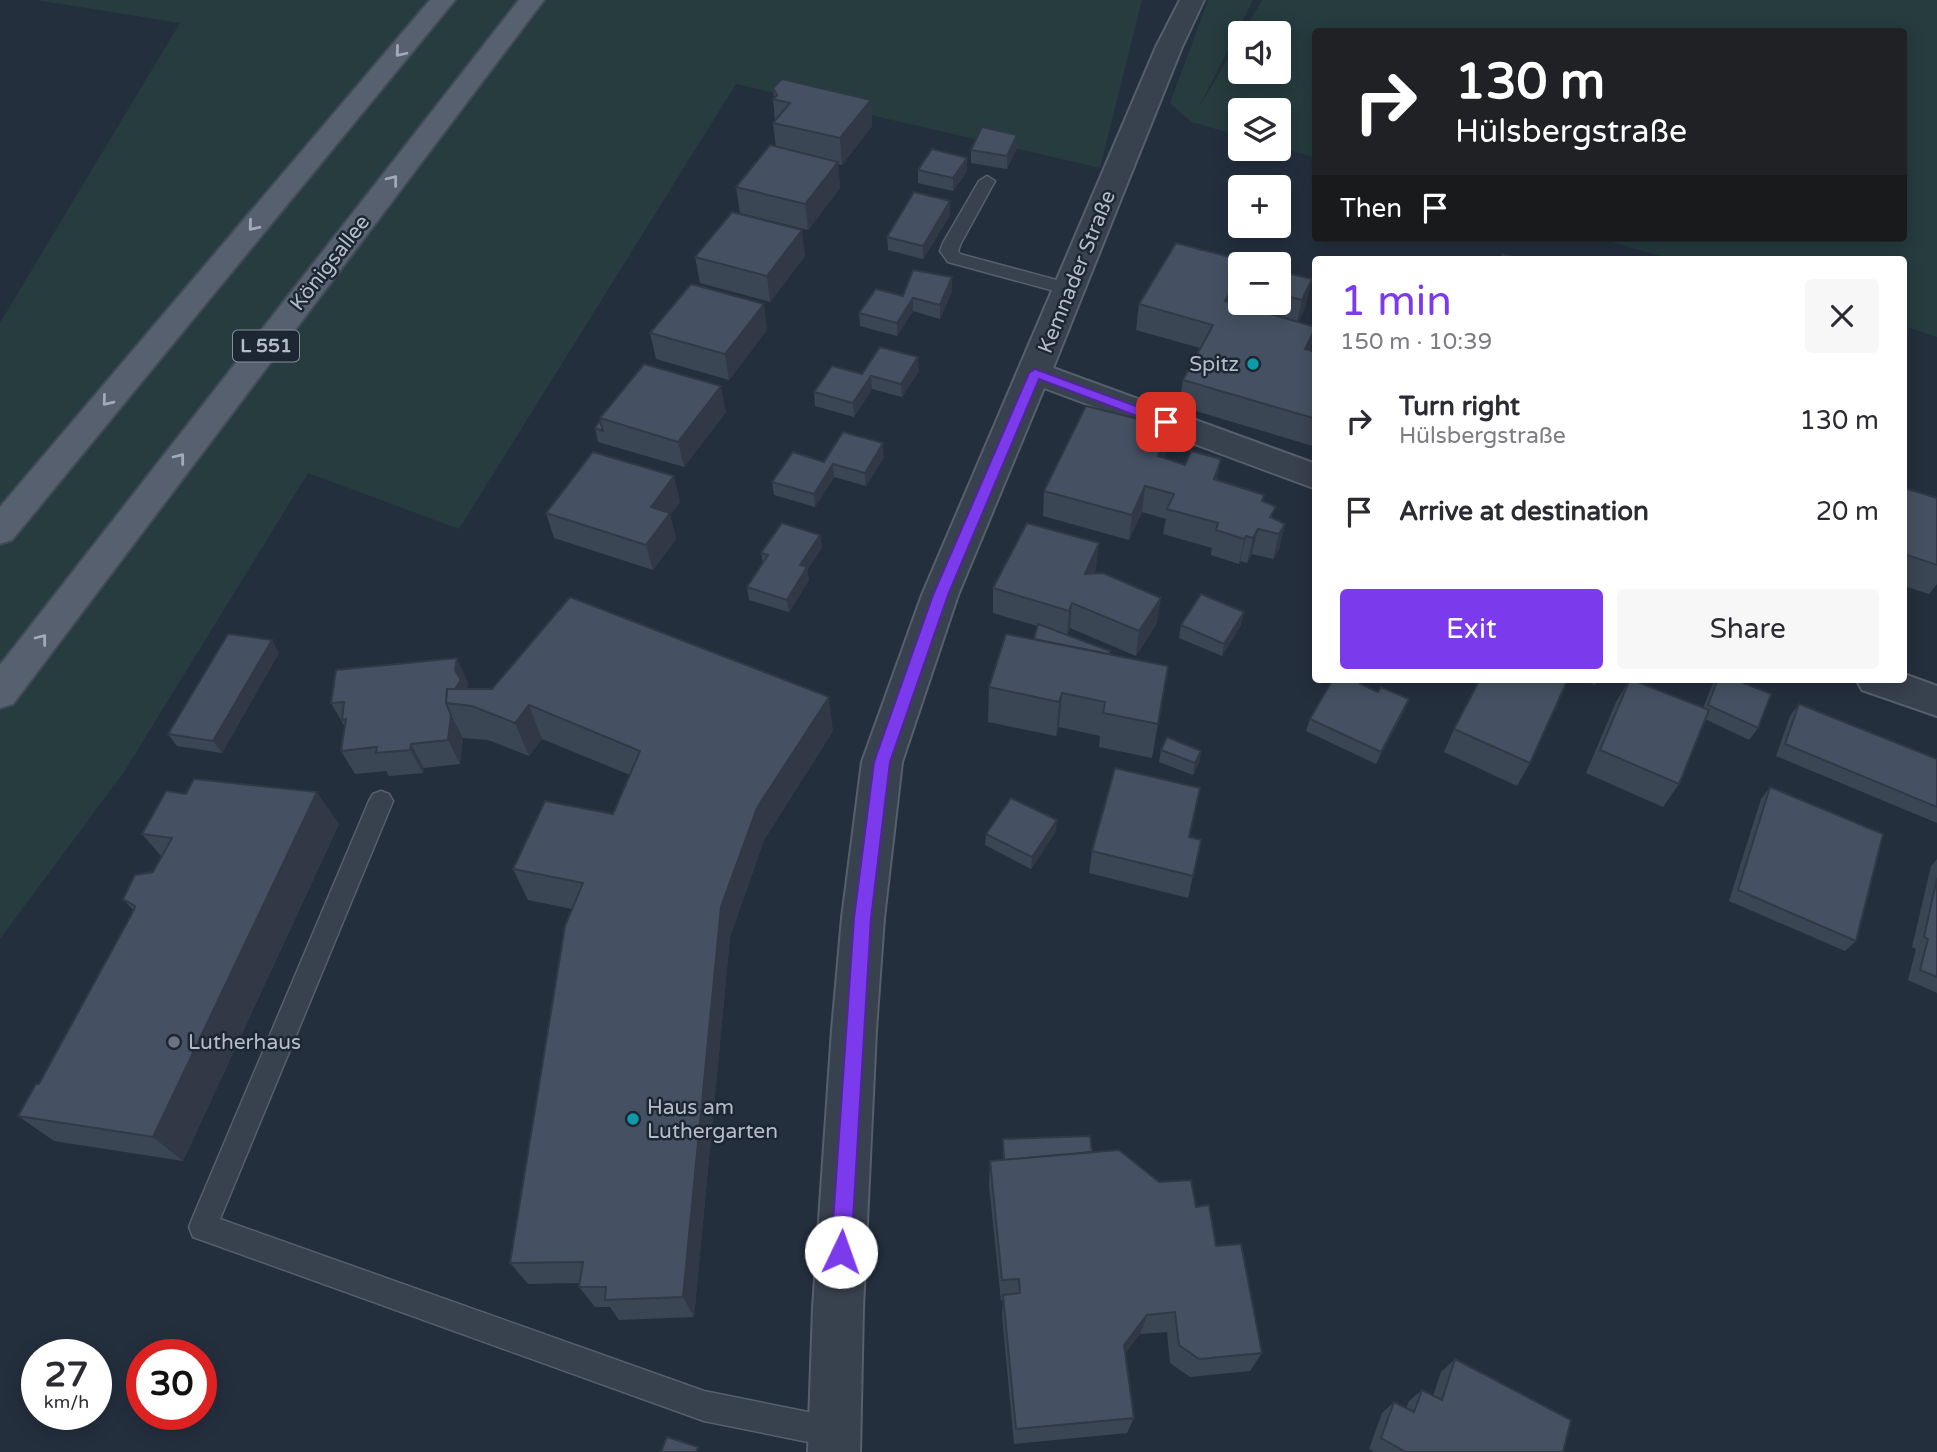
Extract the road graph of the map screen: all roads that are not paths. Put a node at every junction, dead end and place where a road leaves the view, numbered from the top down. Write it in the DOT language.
graph roads {
  1 [pos="443,0"];
  2 [pos="532,0"];
  3 [pos="1192,0"];
  4 [pos="987,181"];
  5 [pos="1069,289"];
  6 [pos="1035,373"];
  7 [pos="1312,476"];
  8 [pos="0,531"];
  9 [pos="1886,683"];
  10 [pos="0,693"];
  11 [pos="1937,702"];
  12 [pos="381,801"];
  13 [pos="833,1442"];
  1 -- 8 [label="main road, one-way"];
  10 -- 2 [label="main road, Königsallee / L 551, one-way"];
  3 -- 5 [label="street, Kemnader Straße"];
  4 -- 5 [label="lane"];
  5 -- 6 [label="street, Kemnader Straße"];
  6 -- 7 [label="street"];
  6 -- 13 [label="street, Kemnader Straße"];
  9 -- 11 [label="street"];
  12 -- 13 [label="lane"];
}
